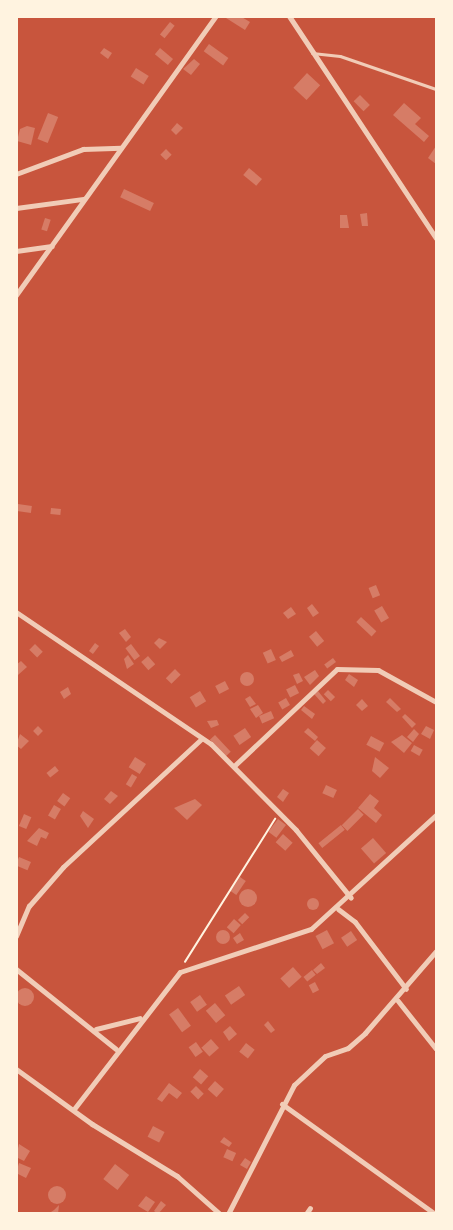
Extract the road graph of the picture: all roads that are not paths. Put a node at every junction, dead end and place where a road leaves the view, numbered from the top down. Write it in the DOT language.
graph roads {
  1 [pos="216,16"];
  2 [pos="289,16"];
  3 [pos="311,54"];
  4 [pos="436,89"];
  5 [pos="121,148"];
  6 [pos="16,174"];
  7 [pos="83,199"];
  8 [pos="16,208"];
  9 [pos="436,238"];
  10 [pos="52,246"];
  11 [pos="16,251"];
  12 [pos="16,295"];
  13 [pos="16,612"];
  14 [pos="436,702"];
  15 [pos="201,739"];
  16 [pos="234,766"];
  17 [pos="436,815"];
  18 [pos="351,898"];
  19 [pos="338,909"];
  20 [pos="16,936"];
  21 [pos="436,951"];
  22 [pos="16,969"];
  23 [pos="406,989"];
  24 [pos="398,1001"];
  25 [pos="144,1016"];
  26 [pos="96,1029"];
  27 [pos="116,1049"];
  28 [pos="436,1049"];
  29 [pos="16,1069"];
  30 [pos="282,1104"];
  31 [pos="74,1109"];
  32 [pos="220,1214"];
  33 [pos="228,1214"];
  34 [pos="435,1214"];
  1 -- 5 [label="street"];
  2 -- 3 [label="street"];
  3 -- 4 [label="lane"];
  3 -- 9 [label="street"];
  5 -- 6 [label="street"];
  5 -- 7 [label="street"];
  7 -- 8 [label="street"];
  7 -- 10 [label="street"];
  10 -- 11 [label="street"];
  10 -- 12 [label="street"];
  13 -- 15 [label="street"];
  14 -- 16 [label="street"];
  15 -- 16 [label="street"];
  15 -- 20 [label="street"];
  16 -- 18 [label="street"];
  17 -- 18 [label="street"];
  18 -- 19 [label="street"];
  19 -- 23 [label="street"];
  19 -- 25 [label="street"];
  21 -- 23 [label="street"];
  22 -- 26 [label="street"];
  23 -- 24 [label="street"];
  24 -- 28 [label="street"];
  24 -- 30 [label="street"];
  25 -- 26 [label="street"];
  25 -- 27 [label="street"];
  26 -- 27 [label="street"];
  27 -- 31 [label="street"];
  29 -- 31 [label="street"];
  30 -- 33 [label="street"];
  30 -- 34 [label="street"];
  31 -- 32 [label="street"];
}
